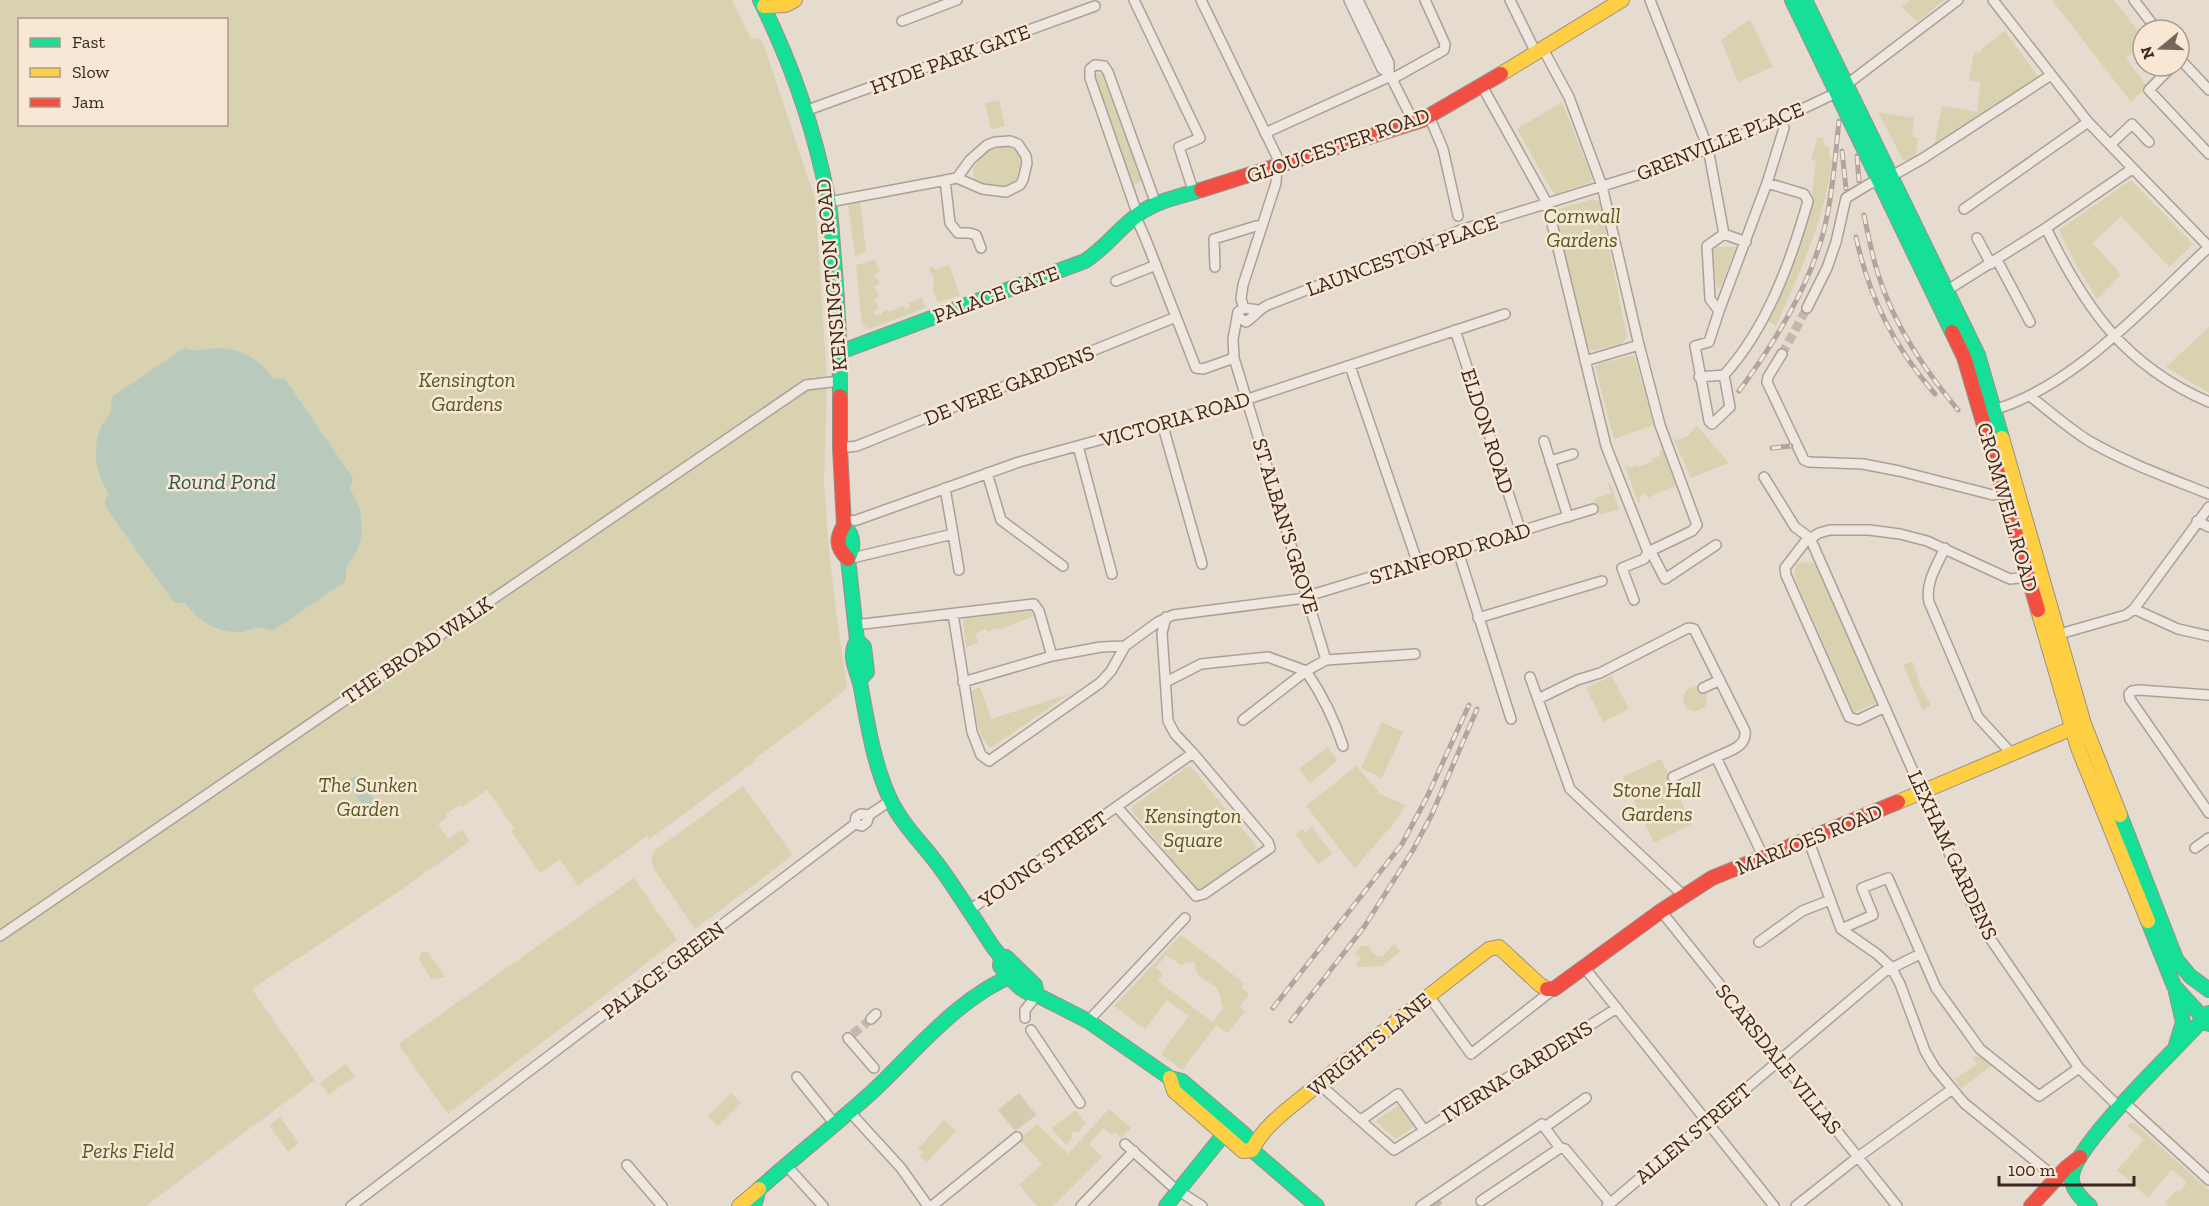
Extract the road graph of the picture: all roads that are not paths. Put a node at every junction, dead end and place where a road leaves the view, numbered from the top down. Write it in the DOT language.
graph roads {
  1 [pos="795,0"];
  2 [pos="957,0"];
  3 [pos="1134,0"];
  4 [pos="1201,0"];
  5 [pos="1349,0"];
  6 [pos="1358,0"];
  7 [pos="1425,0"];
  8 [pos="1510,0"];
  9 [pos="1622,0"];
  10 [pos="1650,0"];
  11 [pos="1792,0"];
  12 [pos="1805,0"];
  13 [pos="1958,0"];
  14 [pos="1993,0"];
  15 [pos="2134,0"];
  16 [pos="764,2"];
  17 [pos="1095,6"];
  18 [pos="2148,18"];
  19 [pos="902,21"];
  20 [pos="1539,51"];
  21 [pos="2191,71"];
  22 [pos="2051,75"];
  23 [pos="1390,76"];
  24 [pos="2160,78"];
  25 [pos="1482,86"];
  26 [pos="1841,89"];
  27 [pos="2209,90"];
  28 [pos="805,111"];
  29 [pos="1429,116"];
  30 [pos="1780,118"];
  31 [pos="2088,122"];
  32 [pos="1414,123"];
  33 [pos="1265,133"];
  34 [pos="2149,142"];
  35 [pos="2110,145"];
  36 [pos="1708,148"];
  37 [pos="2209,154"];
  38 [pos="1279,166"];
  39 [pos="2132,169"];
  40 [pos="957,178"];
  41 [pos="945,180"];
  42 [pos="1885,180"];
  43 [pos="1767,183"];
  44 [pos="1602,186"];
  45 [pos="1194,193"];
  46 [pos="829,202"];
  47 [pos="1547,203"];
  48 [pos="1156,204"];
  49 [pos="1964,209"];
  50 [pos="1135,215"];
  51 [pos="1458,216"];
  52 [pos="1262,227"];
  53 [pos="2046,228"];
  54 [pos="1724,234"];
  55 [pos="1977,238"];
  56 [pos="1746,242"];
  57 [pos="2209,247"];
  58 [pos="981,248"];
  59 [pos="1994,262"];
  60 [pos="1156,265"];
  61 [pos="1215,267"];
  62 [pos="1116,281"];
  63 [pos="1946,291"];
  64 [pos="1244,308"];
  65 [pos="1807,308"];
  66 [pos="1258,310"];
  67 [pos="1719,311"];
  68 [pos="1505,314"];
  69 [pos="1237,316"];
  70 [pos="1176,317"];
  71 [pos="2030,322"];
  72 [pos="1455,330"];
  73 [pos="2114,335"];
  74 [pos="1639,345"];
  75 [pos="840,352"];
  76 [pos="1782,354"];
  77 [pos="1234,358"];
  78 [pos="1585,361"];
  79 [pos="1350,366"];
  80 [pos="1724,375"];
  81 [pos="1699,377"];
  82 [pos="840,381"];
  83 [pos="2030,396"];
  84 [pos="1248,399"];
  85 [pos="2209,402"];
  86 [pos="1987,412"];
  87 [pos="1162,423"];
  88 [pos="1544,441"];
  89 [pos="1077,446"];
  90 [pos="840,448"];
  91 [pos="1573,454"];
  92 [pos="1550,461"];
  93 [pos="987,473"];
  94 [pos="1764,477"];
  95 [pos="945,488"];
  96 [pos="2003,492"];
  97 [pos="2209,494"];
  98 [pos="2209,507"];
  99 [pos="1593,509"];
  100 [pos="1568,517"];
  101 [pos="2197,521"];
  102 [pos="844,523"];
  103 [pos="2209,527"];
  104 [pos="1521,532"];
  105 [pos="953,534"];
  106 [pos="1810,538"];
  107 [pos="1716,546"];
  108 [pos="1945,548"];
  109 [pos="1458,551"];
  110 [pos="1649,552"];
  111 [pos="848,559"];
  112 [pos="1202,564"];
  113 [pos="1418,564"];
  114 [pos="1063,566"];
  115 [pos="959,570"];
  116 [pos="1112,574"];
  117 [pos="2028,577"];
  118 [pos="1602,581"];
  119 [pos="1307,596"];
  120 [pos="1634,600"];
  121 [pos="2134,609"];
  122 [pos="953,614"];
  123 [pos="1166,617"];
  124 [pos="1478,618"];
  125 [pos="855,625"];
  126 [pos="2051,636"];
  127 [pos="2209,636"];
  128 [pos="1125,646"];
  129 [pos="1415,654"];
  130 [pos="1052,656"];
  131 [pos="1326,660"];
  132 [pos="1306,671"];
  133 [pos="1530,677"];
  134 [pos="1720,680"];
  135 [pos="963,682"];
  136 [pos="1166,682"];
  137 [pos="1703,688"];
  138 [pos="2209,695"];
  139 [pos="1538,699"];
  140 [pos="1885,707"];
  141 [pos="1511,719"];
  142 [pos="1243,720"];
  143 [pos="2077,726"];
  144 [pos="1343,746"];
  145 [pos="1193,753"];
  146 [pos="2012,753"];
  147 [pos="1716,757"];
  148 [pos="1673,777"];
  149 [pos="1922,793"];
  150 [pos="890,801"];
  151 [pos="1118,807"];
  152 [pos="2209,813"];
  153 [pos="2209,838"];
  154 [pos="1808,839"];
  155 [pos="2195,848"];
  156 [pos="1763,856"];
  157 [pos="1684,896"];
  158 [pos="1830,900"];
  159 [pos="968,911"];
  160 [pos="1661,911"];
  161 [pos="1185,918"];
  162 [pos="1841,929"];
  163 [pos="0,936"];
  164 [pos="1759,942"];
  165 [pos="1920,954"];
  166 [pos="1004,958"];
  167 [pos="1584,967"];
  168 [pos="1891,968"];
  169 [pos="1024,974"];
  170 [pos="1008,976"];
  171 [pos="2174,986"];
  172 [pos="1554,989"];
  173 [pos="2209,990"];
  174 [pos="1037,995"];
  175 [pos="1429,996"];
  176 [pos="1617,1008"];
  177 [pos="1025,1018"];
  178 [pos="2208,1018"];
  179 [pos="1088,1021"];
  180 [pos="1031,1030"];
  181 [pos="848,1038"];
  182 [pos="2174,1051"];
  183 [pos="1780,1059"];
  184 [pos="874,1068"];
  185 [pos="2079,1068"];
  186 [pos="797,1077"];
  187 [pos="1170,1078"];
  188 [pos="1319,1084"];
  189 [pos="1952,1090"];
  190 [pos="1586,1098"];
  191 [pos="1080,1103"];
  192 [pos="2123,1106"];
  193 [pos="849,1111"];
  194 [pos="1361,1120"];
  195 [pos="1707,1122"];
  196 [pos="834,1123"];
  197 [pos="1545,1127"];
  198 [pos="1425,1130"];
  199 [pos="1224,1134"];
  200 [pos="1017,1137"];
  201 [pos="1125,1144"];
  202 [pos="1560,1148"];
  203 [pos="1252,1150"];
  204 [pos="1134,1152"];
  205 [pos="1858,1157"];
  206 [pos="2080,1157"];
  207 [pos="627,1165"];
  208 [pos="786,1165"];
  209 [pos="2056,1178"];
  210 [pos="2209,1180"];
  211 [pos="759,1190"];
  212 [pos="1179,1190"];
  213 [pos="2047,1192"];
  214 [pos="1481,1201"];
  215 [pos="2085,1202"];
  216 [pos="1608,1205"];
  217 [pos="351,1206"];
  218 [pos="662,1206"];
  219 [pos="739,1206"];
  220 [pos="754,1206"];
  221 [pos="823,1206"];
  222 [pos="927,1206"];
  223 [pos="932,1206"];
  224 [pos="1081,1206"];
  225 [pos="1166,1206"];
  226 [pos="1202,1206"];
  227 [pos="1317,1206"];
  228 [pos="1421,1206"];
  229 [pos="1774,1206"];
  230 [pos="1796,1206"];
  231 [pos="1897,1206"];
  232 [pos="2031,1206"];
  1 -- 16 [label="main road"];
  2 -- 19 [label="street"];
  3 -- 45 [label="street"];
  4 -- 33 [label="street"];
  5 -- 23 [label="street"];
  6 -- 23 [label="street"];
  7 -- 23 [label="street"];
  8 -- 20 [label="street"];
  9 -- 20 [label="main road, GLOUCESTER ROAD"];
  10 -- 36 [label="street"];
  11 -- 26 [label="main road, CROMWELL ROAD"];
  12 -- 26 [label="main road, CROMWELL ROAD"];
  13 -- 26 [label="street, GRENVILLE PLACE"];
  14 -- 22 [label="street"];
  15 -- 18 [label="street"];
  16 -- 28 [label="main road, KENSINGTON ROAD"];
  17 -- 28 [label="street, HYDE PARK GATE"];
  20 -- 25 [label="main road, GLOUCESTER ROAD"];
  20 -- 44 [label="street"];
  21 -- 27 [label="street"];
  22 -- 31 [label="street"];
  22 -- 42 [label="street"];
  23 -- 32 [label="street"];
  23 -- 33 [label="street"];
  24 -- 37 [label="street"];
  25 -- 29 [label="main road, GLOUCESTER ROAD"];
  25 -- 47 [label="street"];
  26 -- 30 [label="street, GRENVILLE PLACE"];
  26 -- 42 [label="main road, CROMWELL ROAD"];
  28 -- 46 [label="main road, KENSINGTON ROAD"];
  29 -- 32 [label="main road, GLOUCESTER ROAD"];
  29 -- 51 [label="street"];
  30 -- 36 [label="street, GRENVILLE PLACE"];
  30 -- 43 [label="street"];
  31 -- 35 [label="street"];
  31 -- 49 [label="street"];
  32 -- 38 [label="main road, GLOUCESTER ROAD"];
  33 -- 38 [label="street"];
  34 -- 35 [label="street"];
  35 -- 39 [label="street"];
  36 -- 44 [label="street, GRENVILLE PLACE"];
  36 -- 54 [label="street"];
  38 -- 45 [label="main road, GLOUCESTER ROAD"];
  38 -- 52 [label="street"];
  39 -- 53 [label="street"];
  39 -- 57 [label="street"];
  40 -- 40 [label="street"];
  40 -- 41 [label="street"];
  41 -- 46 [label="street"];
  41 -- 58 [label="street"];
  42 -- 63 [label="main road, CROMWELL ROAD"];
  42 -- 65 [label="street"];
  42 -- 86 [label="main road, CROMWELL ROAD"];
  43 -- 56 [label="street"];
  43 -- 80 [label="street"];
  44 -- 47 [label="street"];
  44 -- 74 [label="street"];
  45 -- 48 [label="main road, GLOUCESTER ROAD"];
  46 -- 75 [label="main road, KENSINGTON ROAD"];
  47 -- 66 [label="street, LAUNCESTON PLACE"];
  47 -- 78 [label="street"];
  48 -- 50 [label="main road, GLOUCESTER ROAD"];
  48 -- 50 [label="street"];
  50 -- 60 [label="street"];
  50 -- 75 [label="main road, PALACE GATE"];
  52 -- 61 [label="street"];
  52 -- 64 [label="street"];
  53 -- 59 [label="street"];
  53 -- 73 [label="street"];
  54 -- 56 [label="street"];
  54 -- 67 [label="street"];
  55 -- 59 [label="street"];
  56 -- 67 [label="street"];
  57 -- 73 [label="street"];
  59 -- 63 [label="street"];
  59 -- 71 [label="street"];
  60 -- 62 [label="street"];
  60 -- 70 [label="street"];
  63 -- 86 [label="main road, CROMWELL ROAD"];
  64 -- 66 [label="street, LAUNCESTON PLACE"];
  64 -- 69 [label="street"];
  66 -- 69 [label="street, LAUNCESTON PLACE"];
  67 -- 81 [label="street"];
  68 -- 72 [label="street, VICTORIA ROAD"];
  69 -- 77 [label="street"];
  70 -- 77 [label="street"];
  70 -- 90 [label="street, DE VERE GARDENS"];
  72 -- 79 [label="street, VICTORIA ROAD"];
  72 -- 104 [label="street, ELDON ROAD"];
  73 -- 83 [label="street"];
  73 -- 85 [label="street"];
  74 -- 78 [label="street"];
  74 -- 110 [label="street"];
  75 -- 82 [label="main road, KENSINGTON ROAD"];
  76 -- 96 [label="street"];
  77 -- 84 [label="street, ST ALBAN'S GROVE"];
  78 -- 110 [label="street"];
  79 -- 84 [label="street, VICTORIA ROAD"];
  79 -- 113 [label="street"];
  80 -- 81 [label="street"];
  80 -- 81 [label="street"];
  82 -- 90 [label="main road, KENSINGTON ROAD"];
  82 -- 163 [label="street, THE BROAD WALK"];
  83 -- 86 [label="street"];
  83 -- 97 [label="street"];
  84 -- 87 [label="street, VICTORIA ROAD"];
  84 -- 119 [label="street, ST ALBAN'S GROVE"];
  86 -- 96 [label="main road, CROMWELL ROAD"];
  86 -- 126 [label="main road, CROMWELL ROAD"];
  87 -- 89 [label="street, VICTORIA ROAD"];
  87 -- 112 [label="street"];
  88 -- 92 [label="street"];
  89 -- 93 [label="street, VICTORIA ROAD"];
  89 -- 116 [label="street"];
  90 -- 102 [label="main road, KENSINGTON ROAD"];
  91 -- 92 [label="street"];
  92 -- 100 [label="street"];
  93 -- 95 [label="street, VICTORIA ROAD"];
  93 -- 114 [label="street"];
  94 -- 106 [label="street"];
  95 -- 102 [label="street, VICTORIA ROAD"];
  95 -- 105 [label="street"];
  96 -- 117 [label="main road, CROMWELL ROAD"];
  98 -- 101 [label="street"];
  99 -- 100 [label="street, STANFORD ROAD"];
  100 -- 104 [label="street, STANFORD ROAD"];
  101 -- 103 [label="street"];
  101 -- 121 [label="street"];
  102 -- 111 [label="main road, KENSINGTON ROAD"];
  104 -- 109 [label="street, STANFORD ROAD"];
  105 -- 111 [label="street"];
  105 -- 115 [label="street"];
  106 -- 108 [label="street"];
  106 -- 140 [label="street, LEXHAM GARDENS"];
  106 -- 140 [label="street"];
  107 -- 110 [label="street"];
  108 -- 117 [label="street"];
  108 -- 146 [label="street"];
  109 -- 113 [label="street, STANFORD ROAD"];
  109 -- 124 [label="street"];
  110 -- 120 [label="street"];
  111 -- 125 [label="main road, KENSINGTON ROAD"];
  113 -- 119 [label="street, STANFORD ROAD"];
  117 -- 126 [label="main road, CROMWELL ROAD"];
  118 -- 124 [label="street"];
  119 -- 123 [label="street, STANFORD ROAD"];
  119 -- 131 [label="street, ST ALBAN'S GROVE"];
  121 -- 126 [label="street"];
  121 -- 127 [label="street"];
  122 -- 125 [label="street"];
  122 -- 130 [label="street"];
  122 -- 135 [label="street"];
  123 -- 128 [label="street"];
  123 -- 136 [label="street"];
  124 -- 141 [label="street"];
  125 -- 150 [label="main road, KENSINGTON ROAD"];
  126 -- 143 [label="main road, CROMWELL ROAD"];
  128 -- 130 [label="street"];
  128 -- 135 [label="street"];
  129 -- 131 [label="street"];
  130 -- 135 [label="street"];
  131 -- 132 [label="street"];
  132 -- 136 [label="street"];
  132 -- 142 [label="street"];
  132 -- 144 [label="street"];
  133 -- 139 [label="street"];
  134 -- 137 [label="street"];
  134 -- 139 [label="street"];
  134 -- 147 [label="street"];
  136 -- 145 [label="street"];
  138 -- 152 [label="street"];
  139 -- 157 [label="street"];
  140 -- 149 [label="street, LEXHAM GARDENS"];
  143 -- 146 [label="main road, MARLOES ROAD"];
  143 -- 171 [label="main road, CROMWELL ROAD"];
  143 -- 173 [label="main road, CROMWELL ROAD"];
  145 -- 151 [label="street"];
  145 -- 151 [label="street"];
  146 -- 149 [label="main road, MARLOES ROAD"];
  147 -- 148 [label="street"];
  147 -- 156 [label="street"];
  149 -- 154 [label="main road, MARLOES ROAD"];
  149 -- 185 [label="street, LEXHAM GARDENS"];
  150 -- 159 [label="main road, KENSINGTON ROAD"];
  150 -- 217 [label="street, PALACE GREEN"];
  151 -- 159 [label="street, YOUNG STREET"];
  153 -- 155 [label="street"];
  154 -- 156 [label="main road, MARLOES ROAD"];
  154 -- 158 [label="street"];
  156 -- 157 [label="main road, MARLOES ROAD"];
  157 -- 160 [label="main road, MARLOES ROAD"];
  158 -- 162 [label="street"];
  158 -- 164 [label="street"];
  159 -- 166 [label="main road, KENSINGTON ROAD"];
  160 -- 167 [label="main road, MARLOES ROAD"];
  160 -- 183 [label="street, SCARSDALE VILLAS"];
  161 -- 179 [label="street"];
  162 -- 165 [label="street"];
  162 -- 168 [label="street"];
  165 -- 168 [label="street, ALLEN STREET"];
  165 -- 185 [label="street"];
  166 -- 169 [label="main road, KENSINGTON ROAD"];
  166 -- 170 [label="main road"];
  167 -- 172 [label="main road, MARLOES ROAD"];
  167 -- 176 [label="street"];
  168 -- 183 [label="street, ALLEN STREET"];
  168 -- 189 [label="street"];
  169 -- 170 [label="main road"];
  169 -- 174 [label="main road, KENSINGTON ROAD"];
  170 -- 174 [label="main road"];
  170 -- 193 [label="main road"];
  171 -- 178 [label="main road, CROMWELL ROAD"];
  171 -- 182 [label="main road"];
  172 -- 175 [label="main road, WRIGHTS LANE"];
  172 -- 175 [label="street"];
  174 -- 177 [label="street"];
  174 -- 179 [label="main road"];
  175 -- 188 [label="main road, WRIGHTS LANE"];
  176 -- 195 [label="street"];
  176 -- 198 [label="street, IVERNA GARDENS"];
  178 -- 182 [label="main road"];
  179 -- 187 [label="main road"];
  180 -- 191 [label="street"];
  181 -- 184 [label="street"];
  182 -- 192 [label="main road"];
  183 -- 195 [label="street, ALLEN STREET"];
  183 -- 205 [label="street, SCARSDALE VILLAS"];
  185 -- 192 [label="street, LEXHAM GARDENS"];
  186 -- 196 [label="street"];
  187 -- 199 [label="main road"];
  187 -- 203 [label="main road"];
  188 -- 194 [label="street"];
  188 -- 203 [label="main road, WRIGHTS LANE"];
  189 -- 205 [label="street"];
  189 -- 209 [label="street"];
  190 -- 197 [label="street"];
  192 -- 206 [label="main road"];
  192 -- 210 [label="street, LEXHAM GARDENS"];
  193 -- 196 [label="main road"];
  193 -- 222 [label="street"];
  194 -- 198 [label="street"];
  194 -- 198 [label="street, IVERNA GARDENS"];
  195 -- 216 [label="street, ALLEN STREET"];
  195 -- 229 [label="street"];
  196 -- 208 [label="main road"];
  197 -- 202 [label="street"];
  197 -- 228 [label="street"];
  199 -- 203 [label="main road"];
  199 -- 212 [label="main road"];
  200 -- 223 [label="street"];
  201 -- 204 [label="street"];
  202 -- 214 [label="street"];
  202 -- 216 [label="street"];
  203 -- 227 [label="main road"];
  204 -- 212 [label="street"];
  204 -- 224 [label="street"];
  205 -- 230 [label="street"];
  205 -- 231 [label="street, SCARSDALE VILLAS"];
  206 -- 209 [label="main road"];
  206 -- 215 [label="main road"];
  207 -- 218 [label="street"];
  208 -- 211 [label="main road"];
  208 -- 221 [label="street"];
  209 -- 213 [label="main road"];
  211 -- 219 [label="main road"];
  211 -- 220 [label="main road"];
  212 -- 225 [label="main road"];
  212 -- 226 [label="street"];
  213 -- 215 [label="main road"];
  213 -- 232 [label="main road"];
}
